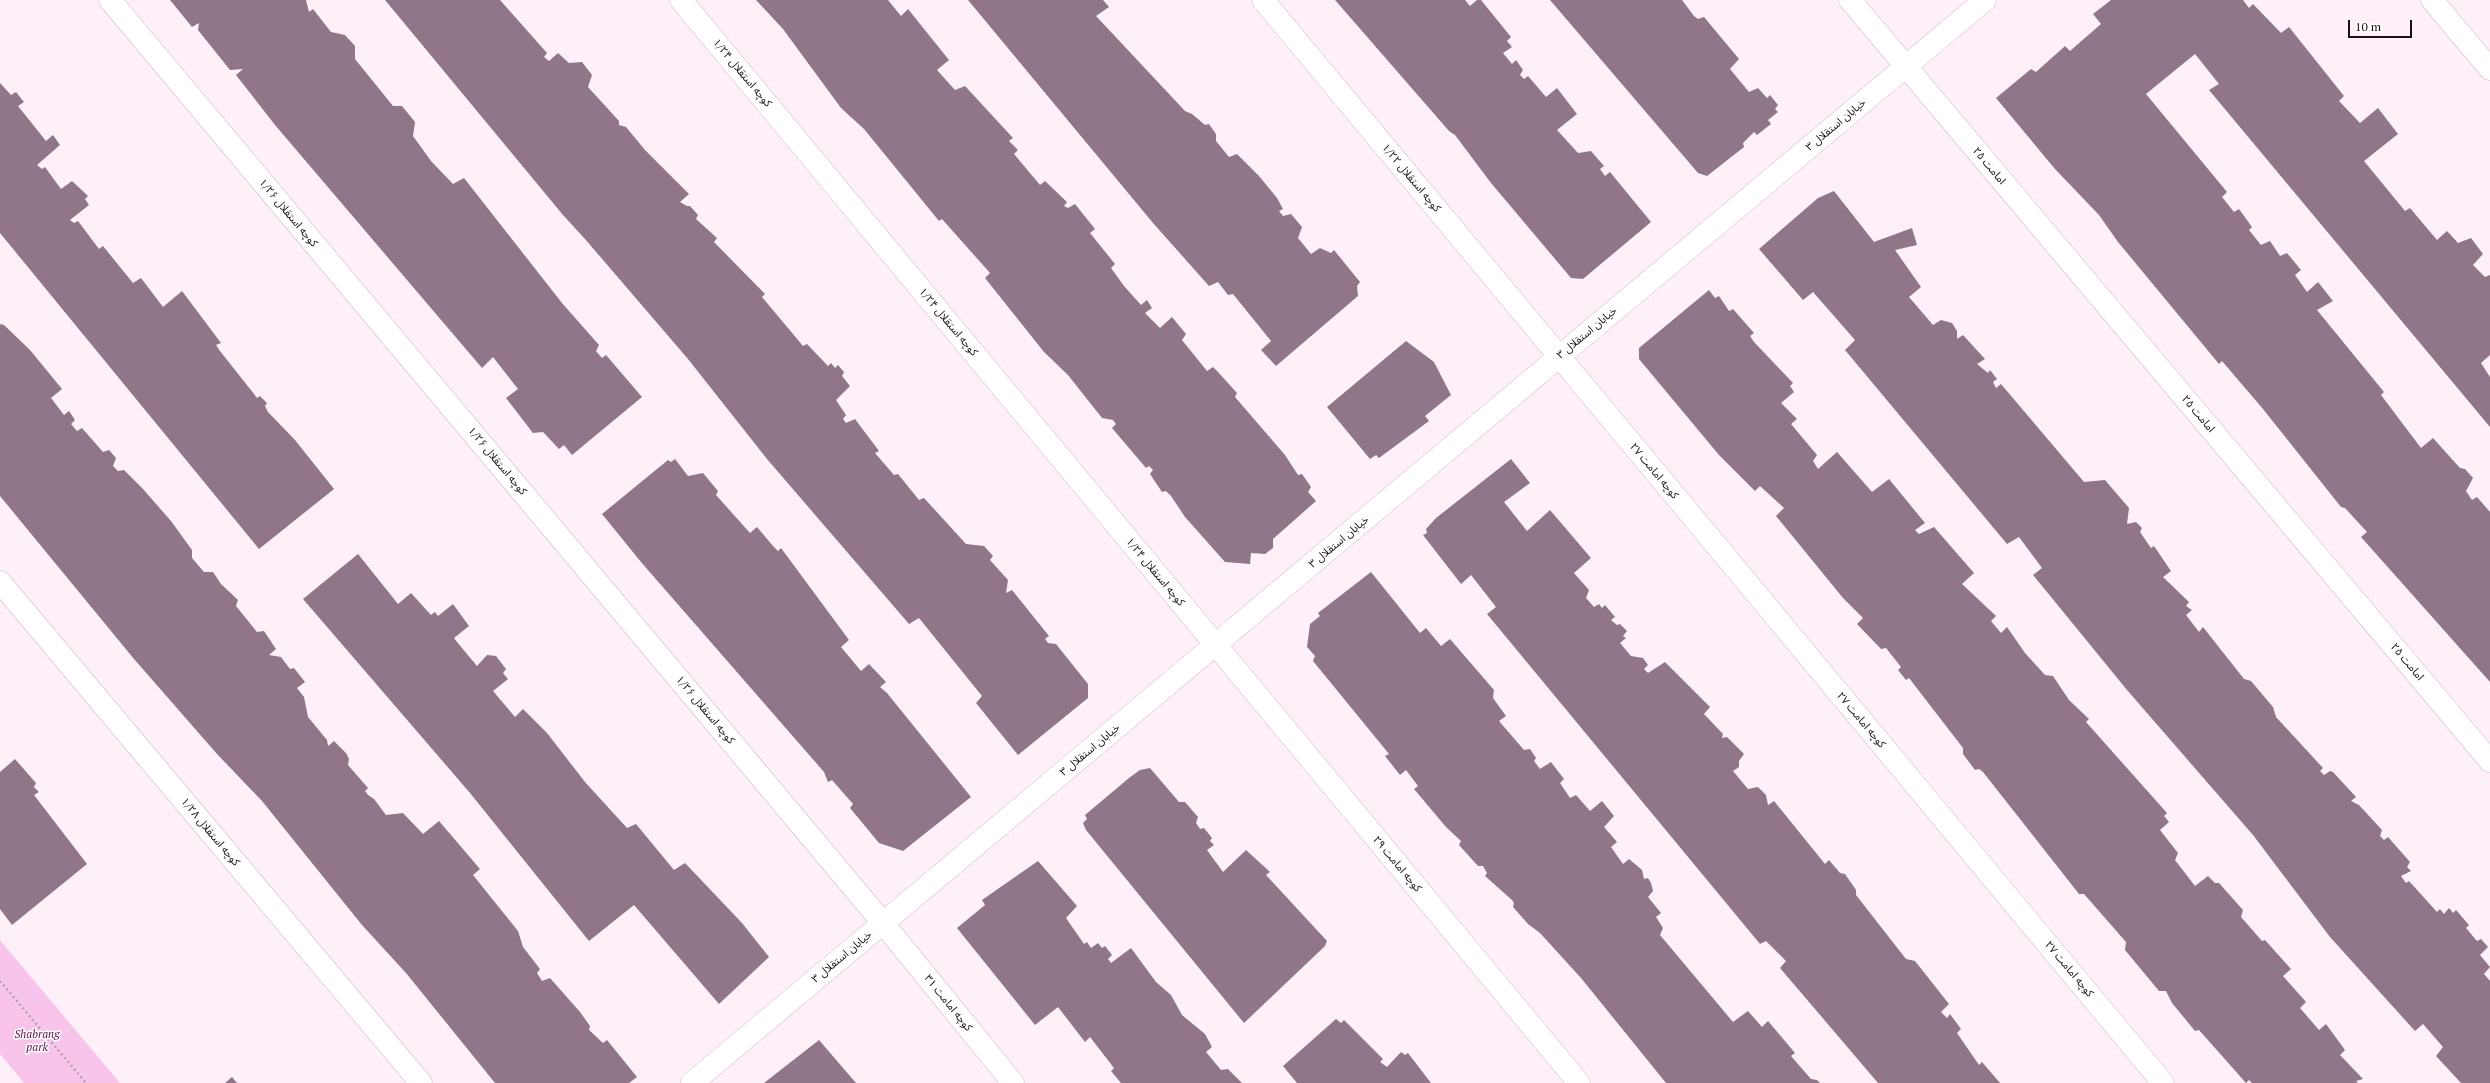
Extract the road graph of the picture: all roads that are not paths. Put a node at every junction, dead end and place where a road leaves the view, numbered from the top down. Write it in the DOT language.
graph roads {
  1 [pos="110,0"];
  2 [pos="681,0"];
  3 [pos="1263,0"];
  4 [pos="1850,0"];
  5 [pos="1985,0"];
  6 [pos="2432,0"];
  7 [pos="1906,66"];
  8 [pos="2490,69"];
  9 [pos="1559,357"];
  10 [pos="0,582"];
  11 [pos="1216,645"];
  12 [pos="2490,761"];
  13 [pos="883,923"];
  14 [pos="421,1083"];
  15 [pos="692,1083"];
  16 [pos="1013,1083"];
  17 [pos="1579,1083"];
  18 [pos="2163,1083"];
  1 -- 13 [label="street, کوچه استقلال ۱/۲۶"];
  2 -- 11 [label="street, کوچه استقلال ۱/۲۴"];
  3 -- 9 [label="street, کوچه استقلال ۱/۲۲"];
  4 -- 7 [label="street, امامت ۲۵"];
  5 -- 7 [label="street, خیابان استقلال ۳"];
  6 -- 8 [label="street"];
  7 -- 9 [label="street, خیابان استقلال ۳"];
  7 -- 12 [label="street, امامت ۲۵"];
  9 -- 11 [label="street, خیابان استقلال ۳"];
  9 -- 18 [label="street, کوچه امامت ۲۷"];
  10 -- 14 [label="street, کوچه استقلال ۱/۲۸"];
  11 -- 13 [label="street, خیابان استقلال ۳"];
  11 -- 17 [label="street, کوچه امامت ۲۹"];
  13 -- 15 [label="street, خیابان استقلال ۳"];
  13 -- 16 [label="street, کوچه امامت ۳۱"];
}
